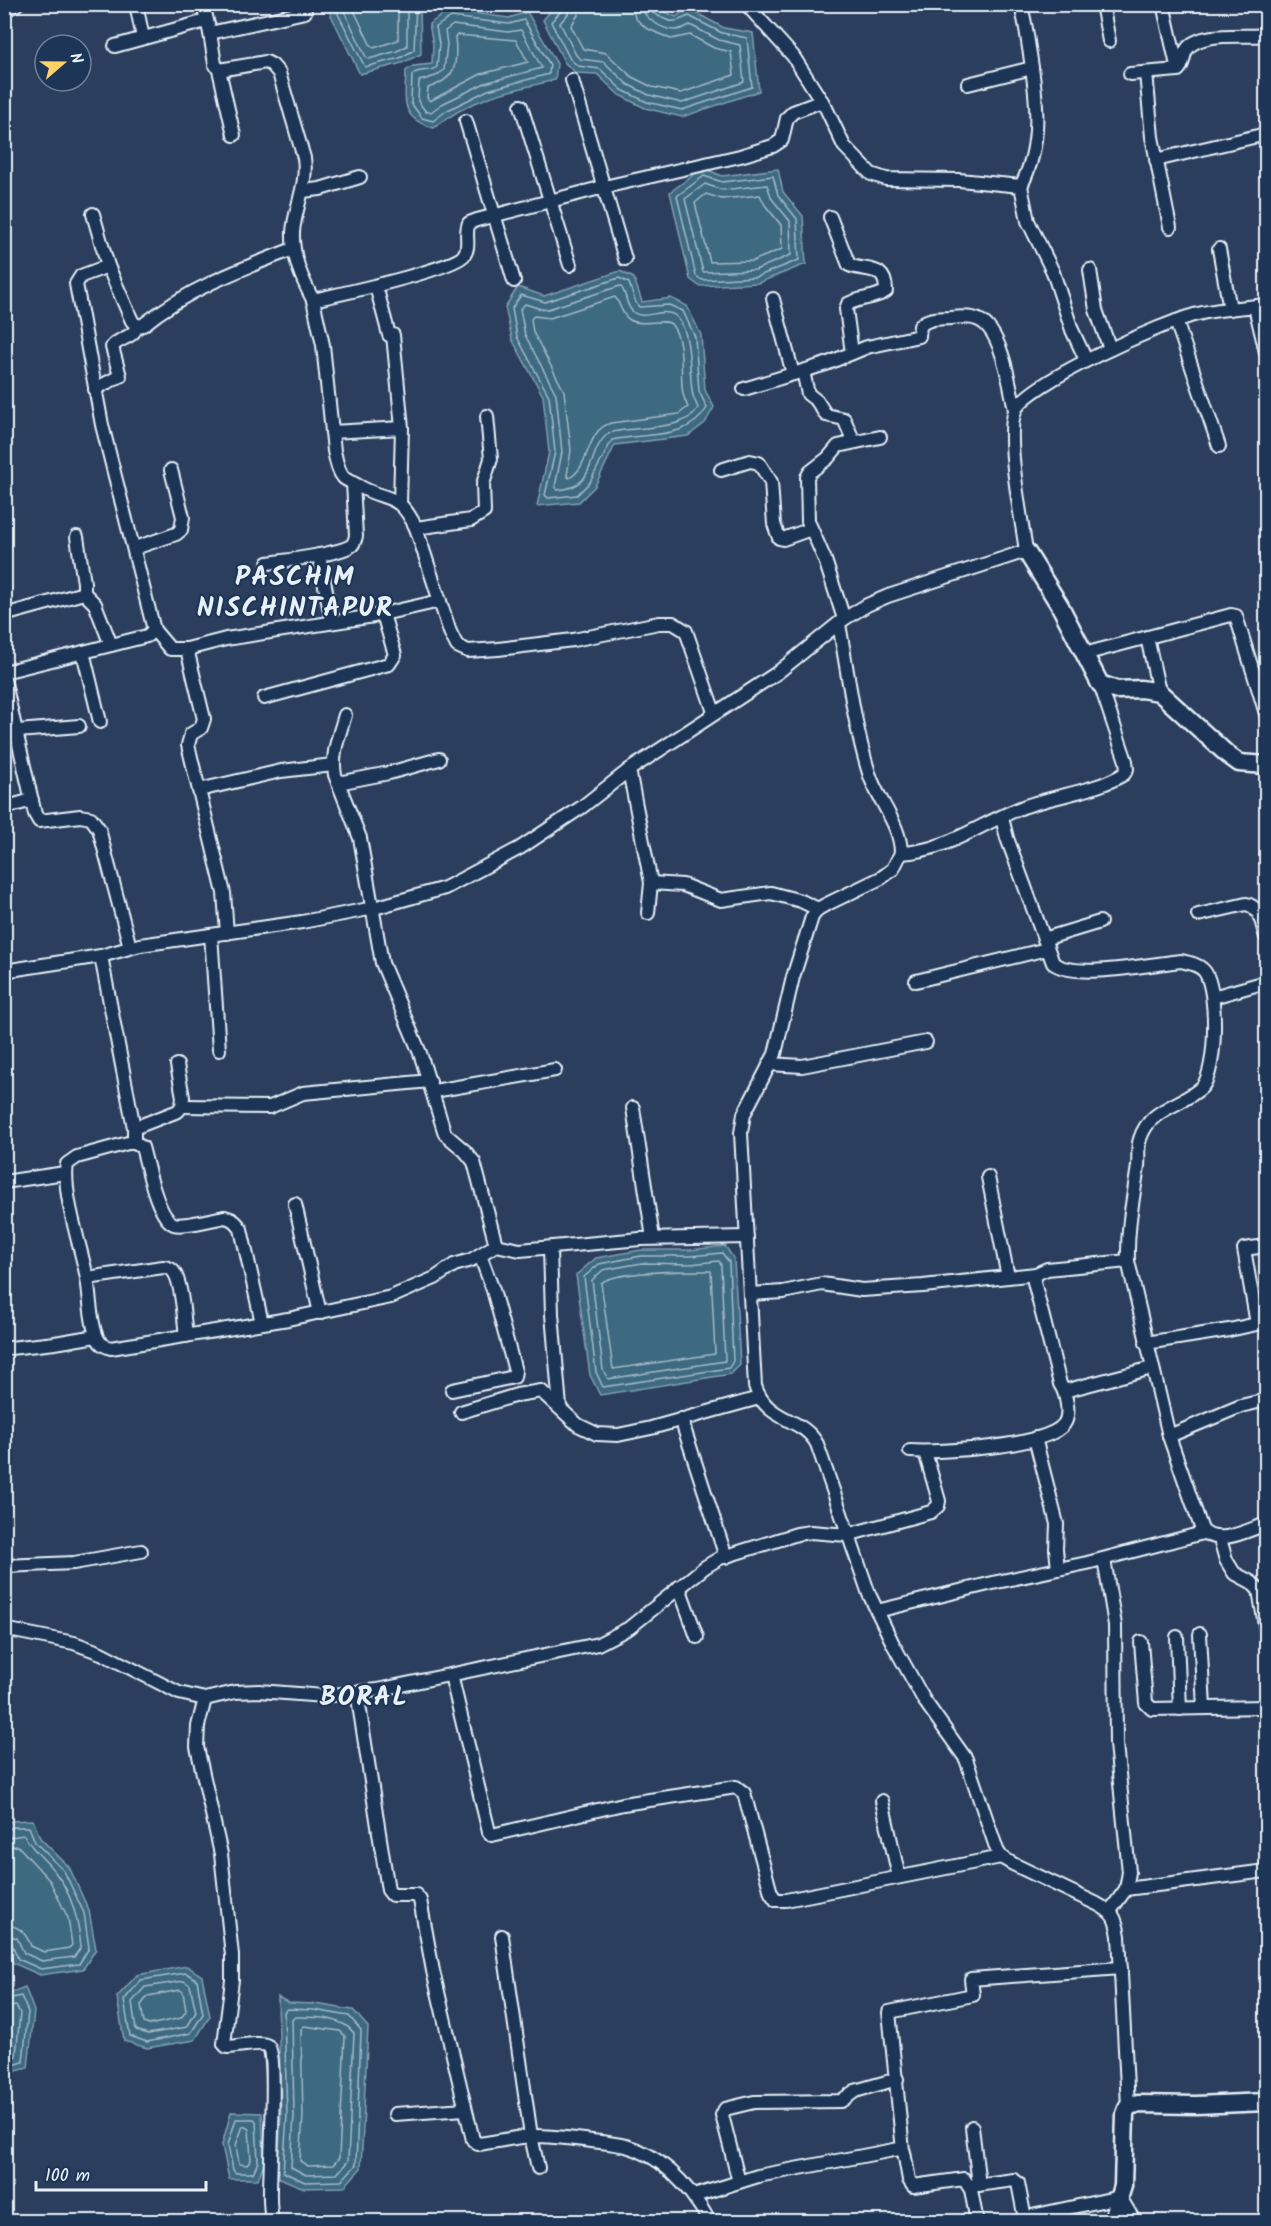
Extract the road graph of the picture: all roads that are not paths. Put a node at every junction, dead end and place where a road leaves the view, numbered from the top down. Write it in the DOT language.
graph roads {
  1 [pos="17,4"];
  2 [pos="136,4"];
  3 [pos="203,4"];
  4 [pos="746,4"];
  5 [pos="1020,4"];
  6 [pos="1102,4"];
  7 [pos="1163,4"];
  8 [pos="4,11"];
  9 [pos="305,12"];
  10 [pos="208,27"];
  11 [pos="1266,35"];
  12 [pos="143,38"];
  13 [pos="1109,41"];
  14 [pos="115,46"];
  15 [pos="1032,68"];
  16 [pos="219,70"];
  17 [pos="1178,70"];
  18 [pos="1146,73"];
  19 [pos="1130,74"];
  20 [pos="572,80"];
  21 [pos="968,84"];
  22 [pos="822,101"];
  23 [pos="521,106"];
  24 [pos="466,121"];
  25 [pos="1266,134"];
  26 [pos="234,135"];
  27 [pos="1156,160"];
  28 [pos="360,177"];
  29 [pos="1021,186"];
  30 [pos="605,187"];
  31 [pos="303,191"];
  32 [pos="550,201"];
  33 [pos="93,214"];
  34 [pos="494,216"];
  35 [pos="830,217"];
  36 [pos="1170,226"];
  37 [pos="293,249"];
  38 [pos="1219,249"];
  39 [pos="625,259"];
  40 [pos="108,266"];
  41 [pos="570,266"];
  42 [pos="1090,270"];
  43 [pos="514,281"];
  44 [pos="376,286"];
  45 [pos="772,299"];
  46 [pos="313,300"];
  47 [pos="1261,306"];
  48 [pos="1230,309"];
  49 [pos="1176,321"];
  50 [pos="137,326"];
  51 [pos="1110,349"];
  52 [pos="1266,352"];
  53 [pos="852,353"];
  54 [pos="1086,360"];
  55 [pos="798,373"];
  56 [pos="95,389"];
  57 [pos="744,389"];
  58 [pos="1015,410"];
  59 [pos="487,416"];
  60 [pos="402,428"];
  61 [pos="332,432"];
  62 [pos="880,436"];
  63 [pos="854,442"];
  64 [pos="1219,446"];
  65 [pos="171,470"];
  66 [pos="721,470"];
  67 [pos="353,483"];
  68 [pos="400,503"];
  69 [pos="416,528"];
  70 [pos="811,529"];
  71 [pos="77,537"];
  72 [pos="135,548"];
  73 [pos="1026,551"];
  74 [pos="319,555"];
  75 [pos="268,563"];
  76 [pos="84,593"];
  77 [pos="440,601"];
  78 [pos="383,614"];
  79 [pos="4,615"];
  80 [pos="332,622"];
  81 [pos="842,622"];
  82 [pos="154,630"];
  83 [pos="1147,637"];
  84 [pos="111,645"];
  85 [pos="187,649"];
  86 [pos="83,652"];
  87 [pos="1084,654"];
  88 [pos="4,672"];
  89 [pos="4,679"];
  90 [pos="1100,684"];
  91 [pos="1159,692"];
  92 [pos="264,698"];
  93 [pos="8,706"];
  94 [pos="714,712"];
  95 [pos="1266,714"];
  96 [pos="345,715"];
  97 [pos="100,722"];
  98 [pos="79,726"];
  99 [pos="18,731"];
  100 [pos="439,759"];
  101 [pos="333,765"];
  102 [pos="1266,765"];
  103 [pos="630,770"];
  104 [pos="338,783"];
  105 [pos="199,790"];
  106 [pos="32,800"];
  107 [pos="4,808"];
  108 [pos="1002,818"];
  109 [pos="902,853"];
  110 [pos="651,883"];
  111 [pos="374,908"];
  112 [pos="818,909"];
  113 [pos="648,913"];
  114 [pos="1198,915"];
  115 [pos="1100,922"];
  116 [pos="227,933"];
  117 [pos="211,935"];
  118 [pos="1266,937"];
  119 [pos="1045,944"];
  120 [pos="130,947"];
  121 [pos="101,956"];
  122 [pos="4,971"];
  123 [pos="916,981"];
  124 [pos="1266,982"];
  125 [pos="1213,997"];
  126 [pos="926,1042"];
  127 [pos="219,1050"];
  128 [pos="770,1064"];
  129 [pos="177,1065"];
  130 [pos="555,1070"];
  131 [pos="432,1086"];
  132 [pos="182,1106"];
  133 [pos="633,1108"];
  134 [pos="134,1128"];
  135 [pos="134,1143"];
  136 [pos="65,1173"];
  137 [pos="988,1177"];
  138 [pos="4,1182"];
  139 [pos="295,1204"];
  140 [pos="747,1237"];
  141 [pos="653,1238"];
  142 [pos="496,1245"];
  143 [pos="1266,1246"];
  144 [pos="550,1248"];
  145 [pos="480,1256"];
  146 [pos="1128,1262"];
  147 [pos="1036,1274"];
  148 [pos="1008,1277"];
  149 [pos="87,1278"];
  150 [pos="750,1294"];
  151 [pos="320,1313"];
  152 [pos="262,1323"];
  153 [pos="1262,1323"];
  154 [pos="96,1336"];
  155 [pos="186,1336"];
  156 [pos="1146,1343"];
  157 [pos="10,1348"];
  158 [pos="1152,1368"];
  159 [pos="452,1390"];
  160 [pos="1065,1391"];
  161 [pos="759,1398"];
  162 [pos="1266,1400"];
  163 [pos="560,1407"];
  164 [pos="461,1412"];
  165 [pos="681,1419"];
  166 [pos="1169,1437"];
  167 [pos="1035,1438"];
  168 [pos="910,1451"];
  169 [pos="925,1452"];
  170 [pos="1266,1524"];
  171 [pos="1203,1533"];
  172 [pos="847,1535"];
  173 [pos="1220,1539"];
  174 [pos="141,1551"];
  175 [pos="726,1557"];
  176 [pos="1104,1559"];
  177 [pos="4,1566"];
  178 [pos="1058,1569"];
  179 [pos="679,1587"];
  180 [pos="877,1611"];
  181 [pos="1265,1616"];
  182 [pos="4,1629"];
  183 [pos="1266,1631"];
  184 [pos="1200,1634"];
  185 [pos="696,1637"];
  186 [pos="1177,1637"];
  187 [pos="1142,1642"];
  188 [pos="451,1675"];
  189 [pos="357,1692"];
  190 [pos="205,1700"];
  191 [pos="1266,1707"];
  192 [pos="1204,1708"];
  193 [pos="1180,1709"];
  194 [pos="882,1801"];
  195 [pos="1001,1857"];
  196 [pos="1266,1871"];
  197 [pos="900,1876"];
  198 [pos="1126,1889"];
  199 [pos="1110,1911"];
  200 [pos="502,1936"];
  201 [pos="1121,1968"];
  202 [pos="897,2079"];
  203 [pos="1266,2102"];
  204 [pos="1128,2106"];
  205 [pos="465,2109"];
  206 [pos="395,2114"];
  207 [pos="972,2127"];
  208 [pos="531,2136"];
  209 [pos="903,2150"];
  210 [pos="538,2168"];
  211 [pos="739,2182"];
  212 [pos="974,2185"];
  213 [pos="694,2196"];
  214 [pos="1120,2197"];
  215 [pos="272,2222"];
  216 [pos="710,2222"];
  217 [pos="977,2222"];
  218 [pos="1112,2222"];
  219 [pos="1136,2222"];
  1 -- 8 [label="street"];
  2 -- 12 [label="street"];
  3 -- 10 [label="street"];
  4 -- 22 [label="street"];
  5 -- 15 [label="street"];
  6 -- 13 [label="street"];
  7 -- 17 [label="street"];
  9 -- 10 [label="street"];
  10 -- 12 [label="street"];
  10 -- 16 [label="street"];
  11 -- 17 [label="street"];
  12 -- 14 [label="street"];
  15 -- 21 [label="street"];
  15 -- 29 [label="street"];
  16 -- 26 [label="street"];
  16 -- 31 [label="street"];
  17 -- 18 [label="street"];
  18 -- 19 [label="street"];
  18 -- 27 [label="street"];
  20 -- 30 [label="street"];
  22 -- 29 [label="street"];
  22 -- 30 [label="street"];
  23 -- 32 [label="street"];
  24 -- 34 [label="street"];
  25 -- 27 [label="street"];
  27 -- 36 [label="street"];
  28 -- 31 [label="street"];
  29 -- 54 [label="street"];
  30 -- 32 [label="street"];
  30 -- 39 [label="street"];
  31 -- 37 [label="street"];
  32 -- 34 [label="street"];
  32 -- 41 [label="street"];
  33 -- 40 [label="street"];
  34 -- 43 [label="street"];
  34 -- 44 [label="street"];
  35 -- 53 [label="street"];
  37 -- 46 [label="street"];
  37 -- 50 [label="street"];
  38 -- 48 [label="street"];
  40 -- 50 [label="street"];
  40 -- 56 [label="street"];
  42 -- 51 [label="street"];
  44 -- 46 [label="street"];
  44 -- 60 [label="street"];
  45 -- 55 [label="street"];
  46 -- 61 [label="street"];
  47 -- 48 [label="street"];
  47 -- 52 [label="street"];
  48 -- 49 [label="street"];
  49 -- 51 [label="street"];
  49 -- 64 [label="street"];
  50 -- 56 [label="street"];
  51 -- 54 [label="street"];
  53 -- 55 [label="street"];
  53 -- 58 [label="street"];
  54 -- 58 [label="street"];
  55 -- 57 [label="street"];
  55 -- 63 [label="street"];
  56 -- 72 [label="street"];
  58 -- 73 [label="street"];
  59 -- 69 [label="street"];
  60 -- 61 [label="street"];
  60 -- 68 [label="street"];
  61 -- 67 [label="street"];
  62 -- 63 [label="street"];
  63 -- 70 [label="street"];
  65 -- 72 [label="street"];
  66 -- 70 [label="street"];
  67 -- 68 [label="street"];
  67 -- 74 [label="street"];
  68 -- 69 [label="street"];
  69 -- 77 [label="street"];
  70 -- 81 [label="street"];
  71 -- 76 [label="street"];
  72 -- 82 [label="street"];
  73 -- 81 [label="street"];
  73 -- 87 [label="main road"];
  74 -- 75 [label="street"];
  74 -- 80 [label="street"];
  76 -- 79 [label="street"];
  76 -- 84 [label="street"];
  77 -- 78 [label="street"];
  77 -- 94 [label="street"];
  78 -- 80 [label="street"];
  78 -- 92 [label="street"];
  80 -- 85 [label="street"];
  81 -- 94 [label="street"];
  81 -- 109 [label="street"];
  82 -- 84 [label="street"];
  82 -- 85 [label="street"];
  83 -- 87 [label="street"];
  83 -- 91 [label="street"];
  83 -- 95 [label="street"];
  84 -- 86 [label="street"];
  85 -- 105 [label="street"];
  86 -- 88 [label="street"];
  86 -- 97 [label="street"];
  87 -- 90 [label="main road"];
  89 -- 93 [label="street"];
  90 -- 91 [label="main road"];
  90 -- 108 [label="street"];
  91 -- 102 [label="main road"];
  93 -- 99 [label="street"];
  94 -- 103 [label="street"];
  96 -- 101 [label="street"];
  98 -- 99 [label="street"];
  99 -- 106 [label="street"];
  100 -- 104 [label="street"];
  101 -- 104 [label="street"];
  101 -- 105 [label="street"];
  103 -- 110 [label="street"];
  103 -- 111 [label="street"];
  104 -- 111 [label="street"];
  105 -- 116 [label="street"];
  106 -- 107 [label="street"];
  106 -- 120 [label="street"];
  108 -- 109 [label="street"];
  108 -- 119 [label="street"];
  109 -- 112 [label="street"];
  110 -- 112 [label="street"];
  110 -- 113 [label="street"];
  111 -- 116 [label="street"];
  111 -- 131 [label="street"];
  112 -- 128 [label="street"];
  114 -- 118 [label="street"];
  115 -- 119 [label="street"];
  116 -- 117 [label="street"];
  117 -- 120 [label="street"];
  117 -- 127 [label="street"];
  119 -- 123 [label="street"];
  119 -- 125 [label="street"];
  120 -- 121 [label="street"];
  121 -- 122 [label="street"];
  121 -- 134 [label="street"];
  124 -- 125 [label="street"];
  125 -- 146 [label="street"];
  126 -- 128 [label="street"];
  128 -- 140 [label="street"];
  129 -- 132 [label="street"];
  130 -- 131 [label="street"];
  131 -- 132 [label="street"];
  131 -- 142 [label="street"];
  132 -- 134 [label="street"];
  133 -- 141 [label="street"];
  134 -- 135 [label="street"];
  135 -- 136 [label="street"];
  135 -- 152 [label="street"];
  136 -- 138 [label="street"];
  136 -- 149 [label="street"];
  137 -- 148 [label="street"];
  139 -- 151 [label="street"];
  140 -- 141 [label="street"];
  140 -- 150 [label="street"];
  141 -- 144 [label="street"];
  142 -- 144 [label="street"];
  142 -- 145 [label="street"];
  143 -- 153 [label="street"];
  144 -- 163 [label="street"];
  145 -- 151 [label="street"];
  145 -- 159 [label="street"];
  146 -- 147 [label="street"];
  146 -- 156 [label="street"];
  147 -- 148 [label="street"];
  147 -- 160 [label="street"];
  148 -- 150 [label="street"];
  149 -- 154 [label="street"];
  149 -- 155 [label="street"];
  150 -- 161 [label="street"];
  151 -- 152 [label="street"];
  152 -- 155 [label="street"];
  153 -- 156 [label="street"];
  154 -- 155 [label="street"];
  154 -- 157 [label="street"];
  156 -- 158 [label="street"];
  158 -- 160 [label="street"];
  158 -- 166 [label="street"];
  160 -- 167 [label="street"];
  161 -- 165 [label="street"];
  161 -- 172 [label="street"];
  162 -- 166 [label="street"];
  163 -- 164 [label="street"];
  163 -- 165 [label="street"];
  165 -- 175 [label="street"];
  166 -- 171 [label="street"];
  167 -- 169 [label="street"];
  167 -- 178 [label="street"];
  168 -- 169 [label="street"];
  169 -- 172 [label="street"];
  170 -- 173 [label="street"];
  171 -- 173 [label="street"];
  171 -- 176 [label="street"];
  172 -- 175 [label="street"];
  172 -- 180 [label="street"];
  173 -- 181 [label="street"];
  174 -- 177 [label="street"];
  175 -- 179 [label="street"];
  176 -- 178 [label="street"];
  176 -- 198 [label="street"];
  178 -- 180 [label="street"];
  179 -- 185 [label="street"];
  179 -- 188 [label="street"];
  180 -- 195 [label="street"];
  181 -- 183 [label="street"];
  182 -- 190 [label="street"];
  184 -- 192 [label="street"];
  186 -- 193 [label="street"];
  187 -- 193 [label="street"];
  188 -- 189 [label="street"];
  188 -- 197 [label="street"];
  189 -- 190 [label="street"];
  189 -- 205 [label="street"];
  190 -- 215 [label="street"];
  191 -- 192 [label="street"];
  192 -- 193 [label="street"];
  194 -- 197 [label="street"];
  195 -- 197 [label="street"];
  195 -- 199 [label="street"];
  196 -- 198 [label="street"];
  198 -- 199 [label="street"];
  199 -- 201 [label="street"];
  200 -- 208 [label="street"];
  201 -- 202 [label="street"];
  201 -- 204 [label="street"];
  202 -- 209 [label="street"];
  202 -- 211 [label="street"];
  203 -- 204 [label="main road"];
  204 -- 214 [label="main road"];
  205 -- 206 [label="street"];
  205 -- 208 [label="street"];
  207 -- 212 [label="street"];
  208 -- 210 [label="street"];
  208 -- 213 [label="street"];
  209 -- 211 [label="street"];
  209 -- 212 [label="street"];
  211 -- 213 [label="street"];
  212 -- 214 [label="street"];
  212 -- 217 [label="street"];
  213 -- 216 [label="street"];
  214 -- 218 [label="main road"];
  214 -- 219 [label="street"];
}
